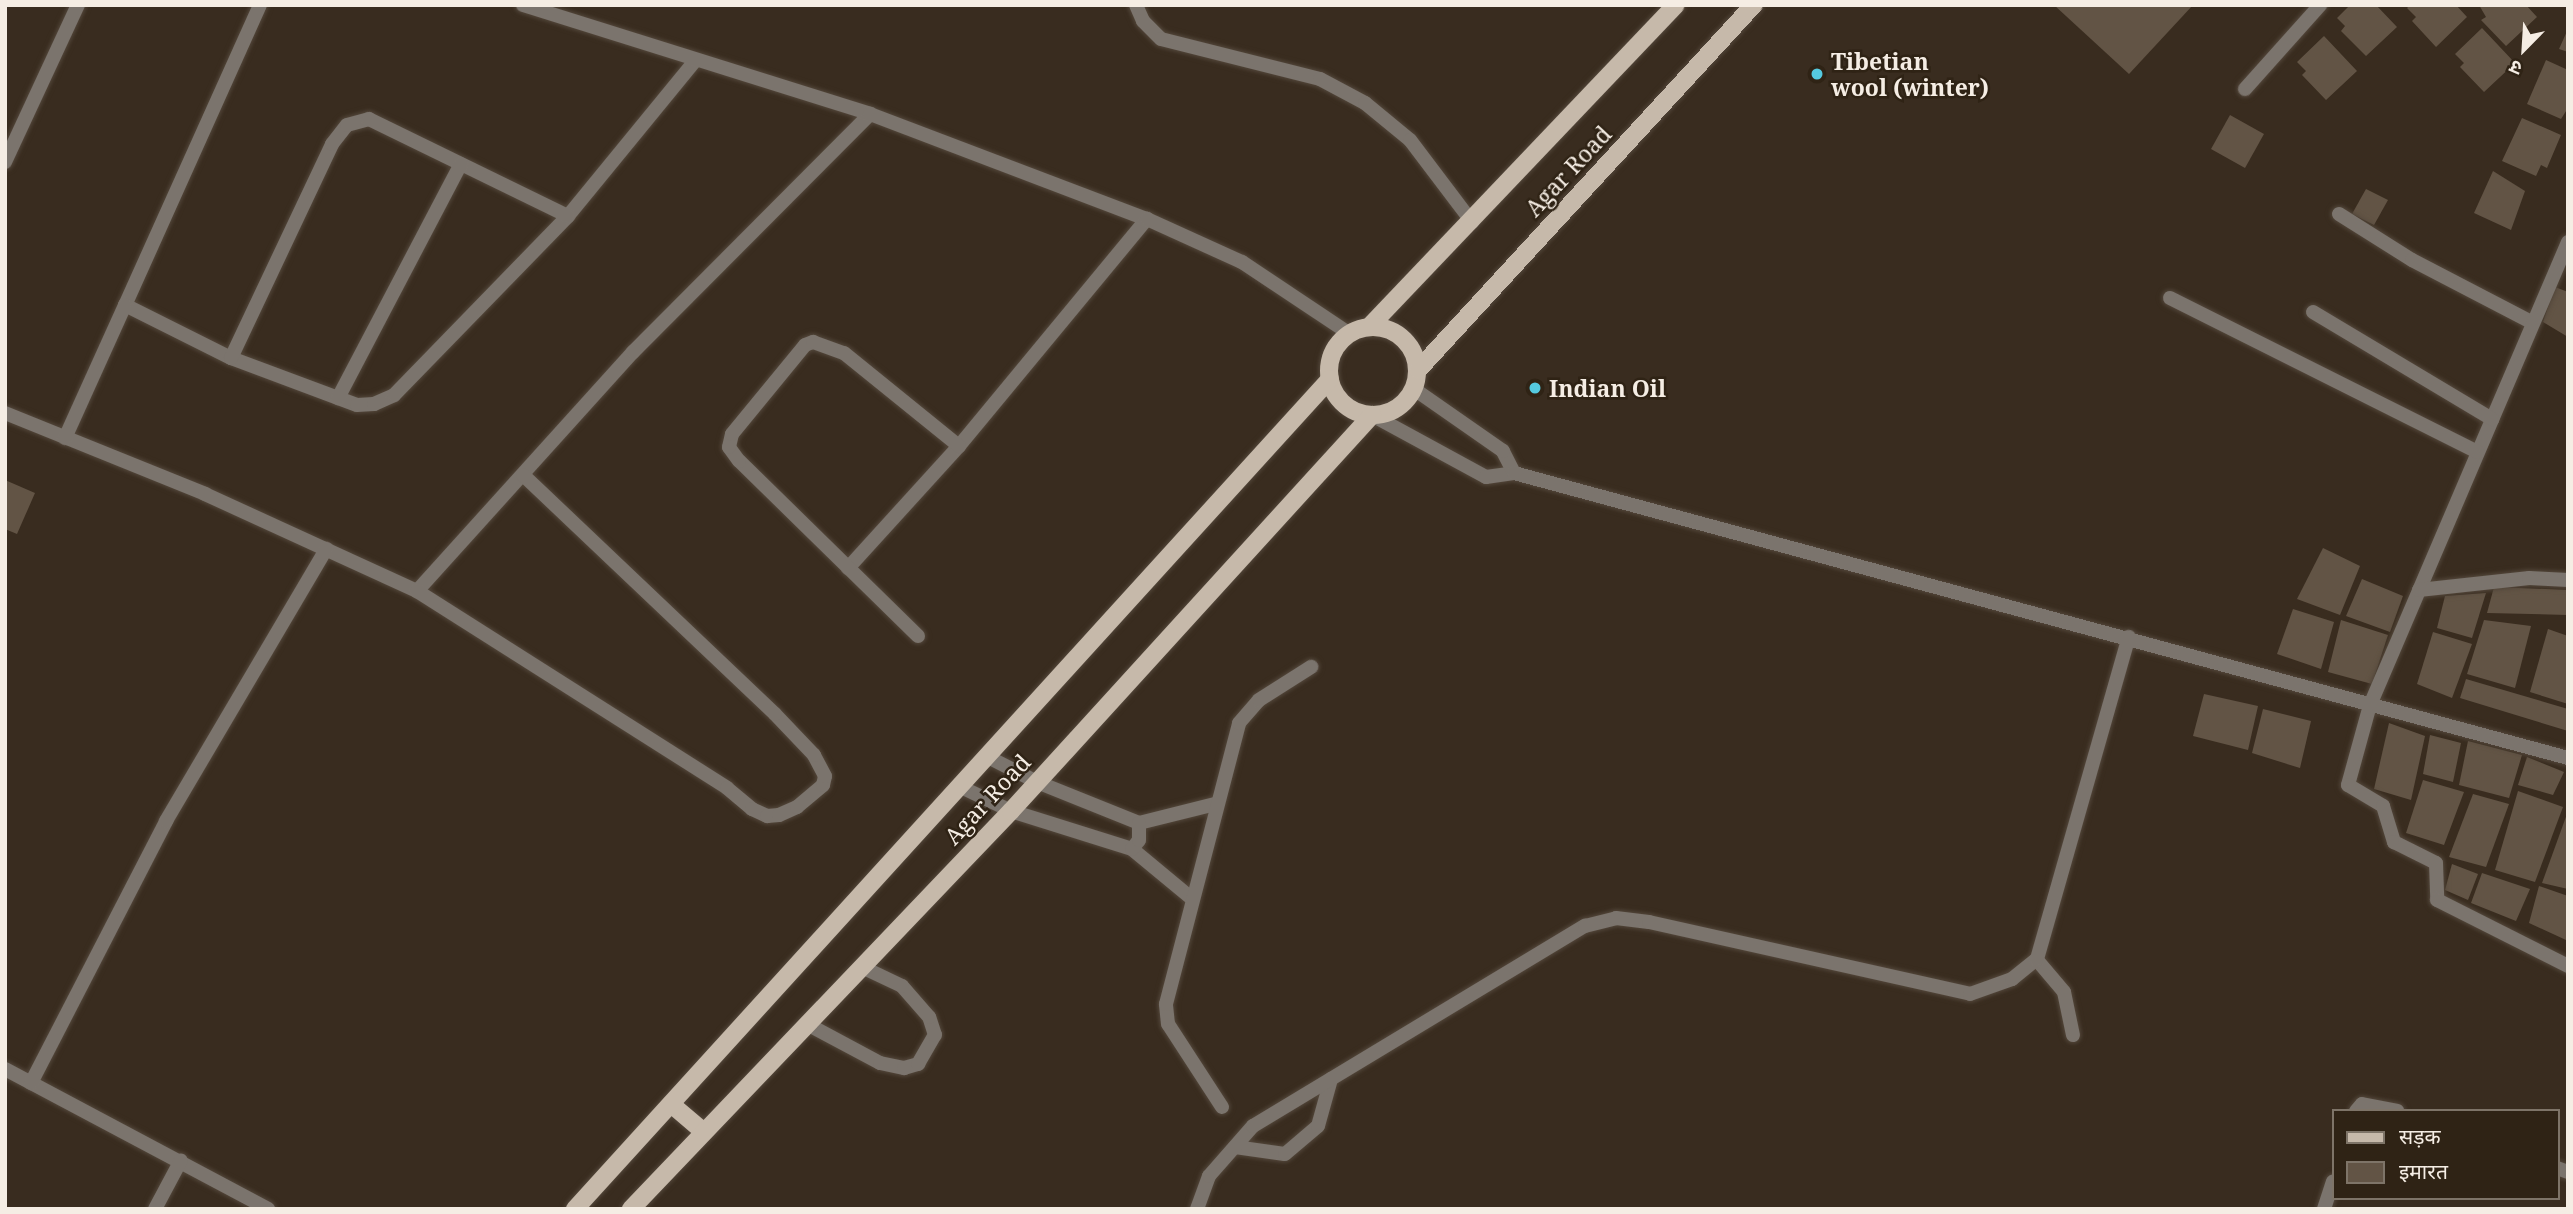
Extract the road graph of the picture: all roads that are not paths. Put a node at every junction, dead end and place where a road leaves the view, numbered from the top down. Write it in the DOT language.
graph roads {
  1 [pos="78,5"];
  2 [pos="261,5"];
  3 [pos="523,5"];
  4 [pos="1136,5"];
  5 [pos="1676,5"];
  6 [pos="1754,5"];
  7 [pos="2320,5"];
  8 [pos="695,61"];
  9 [pos="2245,89"];
  10 [pos="870,114"];
  11 [pos="5,162"];
  12 [pos="461,163"];
  13 [pos="2339,215"];
  14 [pos="568,216"];
  15 [pos="1147,219"];
  16 [pos="1472,222"];
  17 [pos="2568,242"];
  18 [pos="2169,298"];
  19 [pos="125,305"];
  20 [pos="2313,312"];
  21 [pos="2533,323"];
  22 [pos="1370,326"];
  23 [pos="1350,334"];
  24 [pos="231,358"];
  25 [pos="1418,370"];
  26 [pos="1330,379"];
  27 [pos="1414,389"];
  28 [pos="338,398"];
  29 [pos="5,413"];
  30 [pos="1371,415"];
  31 [pos="2492,419"];
  32 [pos="65,438"];
  33 [pos="959,446"];
  34 [pos="2478,452"];
  35 [pos="1514,473"];
  36 [pos="523,475"];
  37 [pos="326,549"];
  38 [pos="848,568"];
  39 [pos="2568,580"];
  40 [pos="2419,590"];
  41 [pos="417,591"];
  42 [pos="918,636"];
  43 [pos="2129,637"];
  44 [pos="1311,667"];
  45 [pos="2370,705"];
  46 [pos="988,757"];
  47 [pos="2568,758"];
  48 [pos="1037,782"];
  49 [pos="961,787"];
  50 [pos="1215,804"];
  51 [pos="1010,811"];
  52 [pos="1139,823"];
  53 [pos="1132,849"];
  54 [pos="1191,897"];
  55 [pos="2036,960"];
  56 [pos="2568,966"];
  57 [pos="862,967"];
  58 [pos="807,1024"];
  59 [pos="2073,1035"];
  60 [pos="5,1069"];
  61 [pos="1331,1079"];
  62 [pos="31,1083"];
  63 [pos="671,1104"];
  64 [pos="1222,1107"];
  65 [pos="2358,1109"];
  66 [pos="2387,1109"];
  67 [pos="704,1132"];
  68 [pos="1235,1147"];
  69 [pos="181,1160"];
  70 [pos="2332,1184"];
  71 [pos="155,1209"];
  72 [pos="268,1209"];
  73 [pos="575,1209"];
  74 [pos="631,1209"];
  75 [pos="1196,1209"];
  76 [pos="2325,1209"];
  1 -- 11 [label="street"];
  2 -- 19 [label="street"];
  3 -- 8 [label="street"];
  4 -- 16 [label="street"];
  5 -- 16 [label="main road"];
  6 -- 25 [label="main road, Agar Road"];
  7 -- 9 [label="street"];
  8 -- 10 [label="street"];
  8 -- 14 [label="street"];
  10 -- 15 [label="street"];
  10 -- 36 [label="street"];
  12 -- 14 [label="street"];
  12 -- 24 [label="street"];
  12 -- 28 [label="street"];
  13 -- 21 [label="street"];
  14 -- 28 [label="street"];
  15 -- 23 [label="street"];
  15 -- 33 [label="street"];
  16 -- 22 [label="main road"];
  17 -- 21 [label="street"];
  18 -- 34 [label="street"];
  19 -- 24 [label="street"];
  19 -- 32 [label="street"];
  20 -- 31 [label="street"];
  21 -- 31 [label="street"];
  22 -- 23 [label="main road"];
  22 -- 25 [label="main road"];
  23 -- 26 [label="main road"];
  24 -- 28 [label="street"];
  25 -- 27 [label="main road"];
  26 -- 30 [label="main road"];
  26 -- 46 [label="main road"];
  27 -- 30 [label="main road, Agar Road"];
  27 -- 35 [label="street"];
  29 -- 32 [label="street"];
  30 -- 35 [label="street"];
  30 -- 48 [label="main road, Agar Road"];
  31 -- 34 [label="street"];
  32 -- 37 [label="street"];
  33 -- 38 [label="street"];
  33 -- 38 [label="street"];
  34 -- 40 [label="street"];
  35 -- 43 [label="street"];
  36 -- 41 [label="street"];
  36 -- 41 [label="street"];
  37 -- 41 [label="street"];
  37 -- 62 [label="street"];
  38 -- 42 [label="street"];
  39 -- 40 [label="street"];
  40 -- 45 [label="street"];
  43 -- 45 [label="street"];
  43 -- 55 [label="street"];
  44 -- 50 [label="street"];
  45 -- 47 [label="street"];
  45 -- 56 [label="street"];
  46 -- 48 [label="street"];
  46 -- 49 [label="main road"];
  48 -- 51 [label="main road, Agar Road"];
  48 -- 52 [label="street"];
  49 -- 51 [label="street"];
  49 -- 63 [label="main road"];
  50 -- 52 [label="street"];
  50 -- 54 [label="street"];
  51 -- 53 [label="street"];
  51 -- 57 [label="main road, Agar Road"];
  52 -- 53 [label="street"];
  53 -- 54 [label="street"];
  54 -- 64 [label="street"];
  55 -- 59 [label="street"];
  55 -- 61 [label="street"];
  57 -- 58 [label="main road, Agar Road"];
  57 -- 58 [label="street"];
  58 -- 67 [label="main road, Agar Road"];
  60 -- 62 [label="street"];
  61 -- 68 [label="street"];
  61 -- 68 [label="street"];
  62 -- 69 [label="street"];
  63 -- 67 [label="main road"];
  63 -- 73 [label="main road"];
  65 -- 66 [label="street"];
  67 -- 74 [label="main road, Agar Road"];
  68 -- 75 [label="street"];
  69 -- 71 [label="street"];
  69 -- 72 [label="street"];
  70 -- 76 [label="street"];
}
